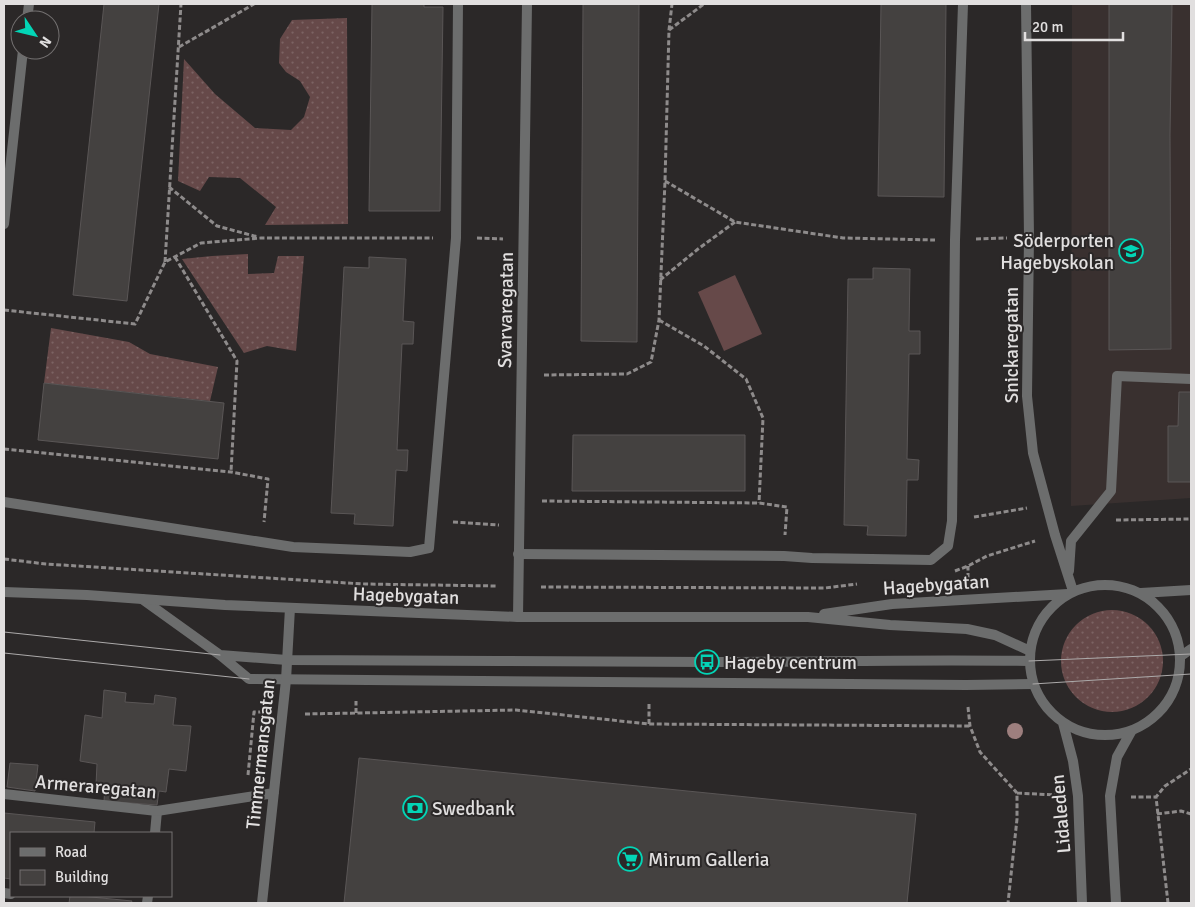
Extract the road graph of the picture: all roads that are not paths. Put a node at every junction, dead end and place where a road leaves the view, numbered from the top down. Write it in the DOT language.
graph roads {
  1 [pos="458,4"];
  2 [pos="527,4"];
  3 [pos="963,4"];
  4 [pos="1026,4"];
  5 [pos="22,60"];
  6 [pos="4,224"];
  7 [pos="1191,378"];
  8 [pos="4,502"];
  9 [pos="518,554"];
  10 [pos="1069,578"];
  11 [pos="1191,590"];
  12 [pos="4,592"];
  13 [pos="1070,592"];
  14 [pos="1141,593"];
  15 [pos="142,599"];
  16 [pos="290,608"];
  17 [pos="518,617"];
  18 [pos="808,617"];
  19 [pos="1191,650"];
  20 [pos="220,654"];
  21 [pos="1030,656"];
  22 [pos="1181,656"];
  23 [pos="287,660"];
  24 [pos="286,680"];
  25 [pos="1033,684"];
  26 [pos="1063,723"];
  27 [pos="1132,730"];
  28 [pos="274,793"];
  29 [pos="4,794"];
  30 [pos="157,811"];
  31 [pos="154,832"];
  32 [pos="262,903"];
  33 [pos="1082,903"];
  34 [pos="1116,903"];
  1 -- 8 [label="street"];
  2 -- 9 [label="street, Svarvaregatan"];
  3 -- 9 [label="street"];
  4 -- 10 [label="street, Snickaregatan"];
  5 -- 6 [label="street"];
  7 -- 10 [label="street"];
  9 -- 17 [label="street, Svarvaregatan"];
  10 -- 13 [label="street, Snickaregatan"];
  11 -- 14 [label="street"];
  12 -- 15 [label="street, Hagebygatan"];
  13 -- 14 [label="street"];
  13 -- 18 [label="street, Hagebygatan"];
  13 -- 21 [label="street"];
  14 -- 22 [label="street"];
  15 -- 16 [label="street, Hagebygatan"];
  15 -- 20 [label="street"];
  16 -- 17 [label="street, Hagebygatan"];
  16 -- 23 [label="street, Timmermansgatan"];
  17 -- 18 [label="street, Hagebygatan"];
  18 -- 21 [label="street, Hagebygatan"];
  19 -- 22 [label="street"];
  20 -- 23 [label="street"];
  20 -- 24 [label="street"];
  21 -- 23 [label="street"];
  21 -- 25 [label="street"];
  22 -- 27 [label="street"];
  23 -- 24 [label="street, Timmermansgatan"];
  24 -- 25 [label="street"];
  24 -- 28 [label="street, Timmermansgatan"];
  25 -- 26 [label="street"];
  26 -- 27 [label="street"];
  26 -- 33 [label="street, Lidaleden"];
  27 -- 34 [label="street"];
  28 -- 30 [label="street, Armeraregatan"];
  28 -- 32 [label="street, Timmermansgatan"];
  29 -- 30 [label="street, Armeraregatan"];
  30 -- 31 [label="street"];
}
